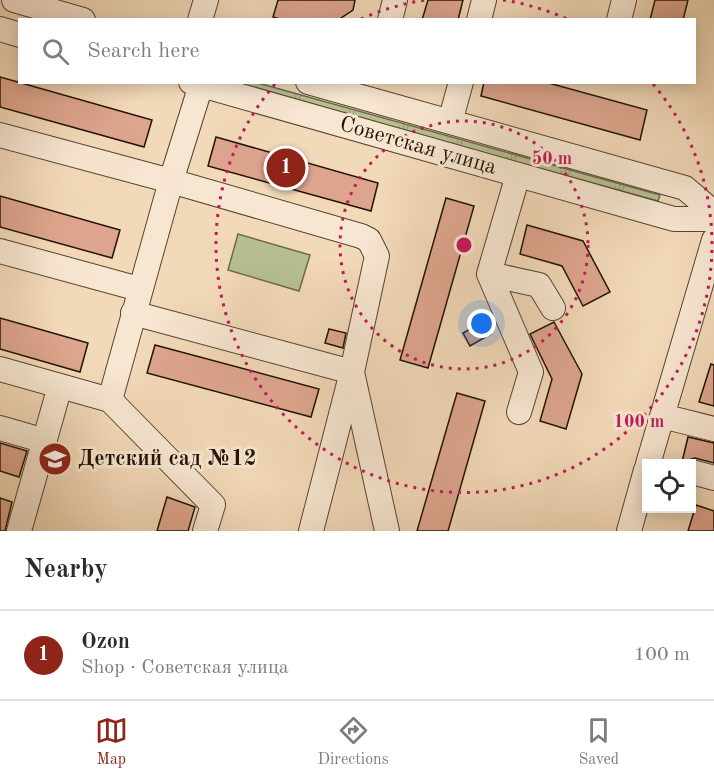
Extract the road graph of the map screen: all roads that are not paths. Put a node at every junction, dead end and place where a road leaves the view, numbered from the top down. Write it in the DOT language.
graph roads {
  1 [pos="14,0"];
  2 [pos="206,0"];
  3 [pos="395,0"];
  4 [pos="484,0"];
  5 [pos="624,0"];
  6 [pos="49,5"];
  7 [pos="78,18"];
  8 [pos="201,18"];
  9 [pos="390,18"];
  10 [pos="480,18"];
  11 [pos="620,18"];
  12 [pos="0,29"];
  13 [pos="18,34"];
  14 [pos="196,84"];
  15 [pos="322,84"];
  16 [pos="460,84"];
  17 [pos="370,91"];
  18 [pos="450,122"];
  19 [pos="0,135"];
  20 [pos="518,175"];
  21 [pos="171,182"];
  22 [pos="714,213"];
  23 [pos="714,219"];
  24 [pos="714,240"];
  25 [pos="0,251"];
  26 [pos="489,274"];
  27 [pos="139,289"];
  28 [pos="553,308"];
  29 [pos="133,313"];
  30 [pos="703,318"];
  31 [pos="0,369"];
  32 [pos="352,372"];
  33 [pos="60,386"];
  34 [pos="110,400"];
  35 [pos="519,412"];
  36 [pos="662,417"];
  37 [pos="0,428"];
  38 [pos="714,429"];
  39 [pos="45,441"];
  40 [pos="652,459"];
  41 [pos="696,473"];
  42 [pos="714,478"];
  43 [pos="642,490"];
  44 [pos="19,531"];
  45 [pos="205,531"];
  46 [pos="311,531"];
  47 [pos="387,531"];
  48 [pos="629,531"];
  1 -- 6 [label="street"];
  2 -- 8 [label="street"];
  3 -- 9 [label="street"];
  4 -- 10 [label="street"];
  5 -- 11 [label="street"];
  6 -- 7 [label="street"];
  12 -- 13 [label="street"];
  14 -- 20 [label="street, Советская улица"];
  14 -- 21 [label="street"];
  15 -- 17 [label="street, Советская улица"];
  16 -- 18 [label="street"];
  17 -- 18 [label="street, Советская улица"];
  18 -- 22 [label="street, Советская улица"];
  19 -- 21 [label="street"];
  20 -- 23 [label="street, Советская улица"];
  20 -- 26 [label="street"];
  21 -- 27 [label="street"];
  21 -- 32 [label="street"];
  24 -- 30 [label="street"];
  25 -- 27 [label="street"];
  26 -- 28 [label="street"];
  26 -- 35 [label="street"];
  27 -- 29 [label="street"];
  29 -- 32 [label="street"];
  29 -- 34 [label="street"];
  30 -- 36 [label="street"];
  31 -- 33 [label="street"];
  32 -- 46 [label="street"];
  32 -- 47 [label="street"];
  33 -- 34 [label="street"];
  33 -- 39 [label="street"];
  34 -- 45 [label="street"];
  36 -- 38 [label="street"];
  36 -- 40 [label="street"];
  37 -- 39 [label="street"];
  39 -- 44 [label="street"];
  41 -- 42 [label="street"];
  43 -- 48 [label="street"];
}
